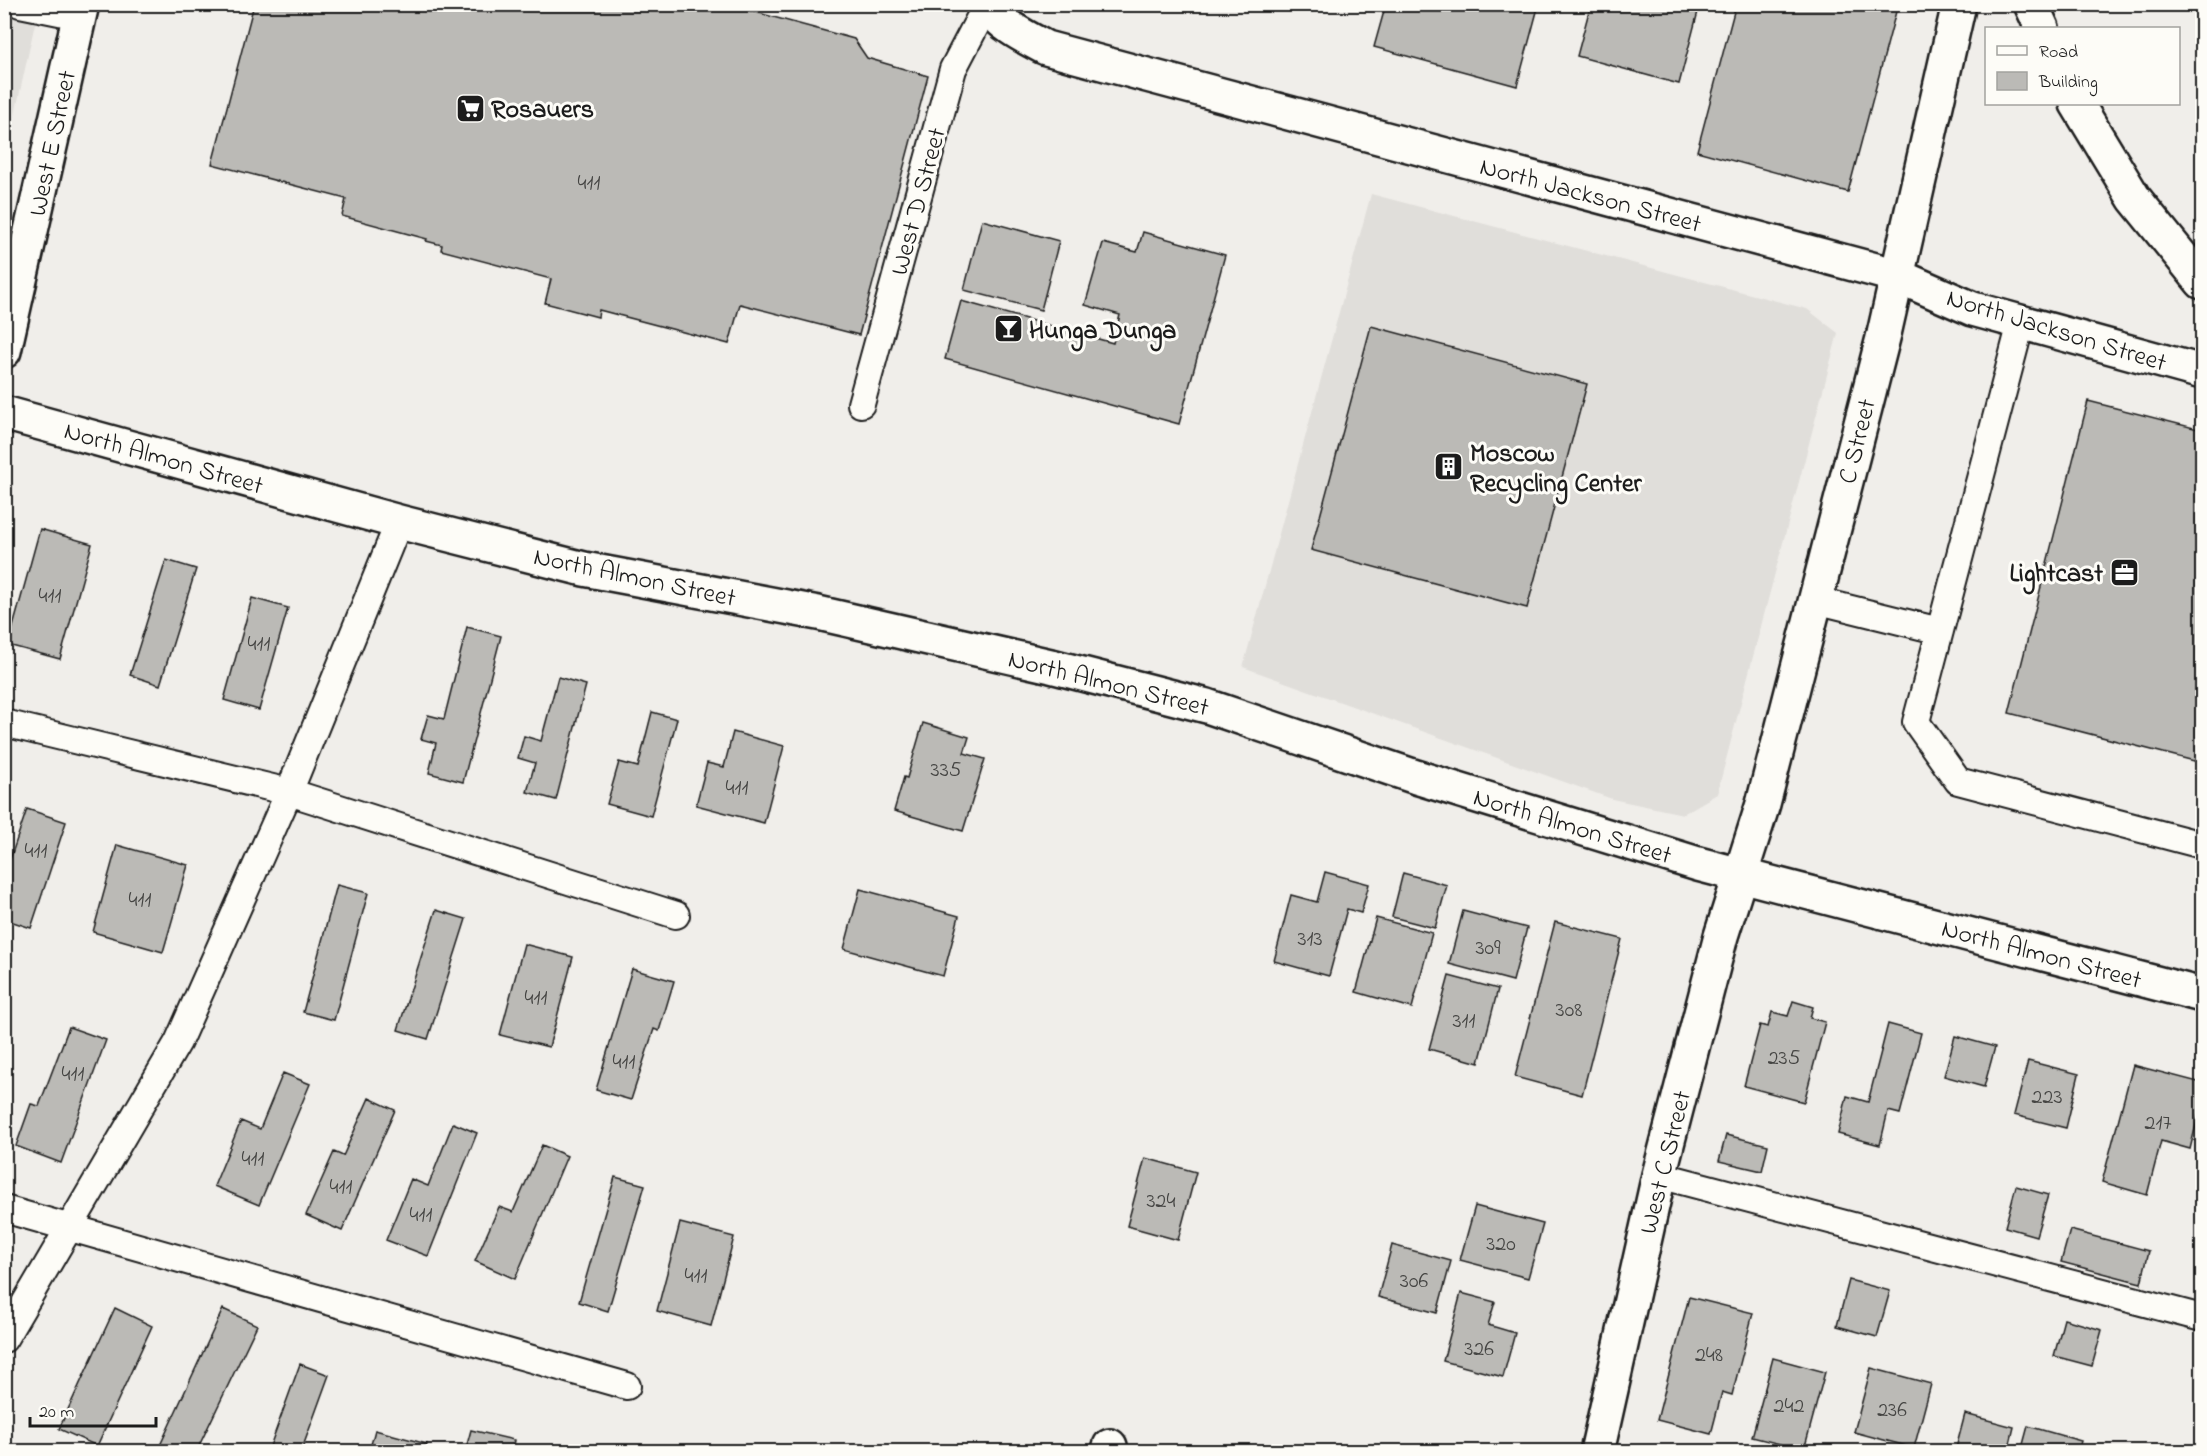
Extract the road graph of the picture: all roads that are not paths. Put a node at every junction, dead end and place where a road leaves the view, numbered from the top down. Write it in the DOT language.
graph roads {
  1 [pos="20,4"];
  2 [pos="1959,4"];
  3 [pos="2031,4"];
  4 [pos="2041,4"];
  5 [pos="986,5"];
  6 [pos="80,10"];
  7 [pos="2042,27"];
  8 [pos="2046,27"];
  9 [pos="2077,105"];
  10 [pos="1898,276"];
  11 [pos="2202,282"];
  12 [pos="2021,323"];
  13 [pos="4,351"];
  14 [pos="2202,372"];
  15 [pos="861,404"];
  16 [pos="4,413"];
  17 [pos="399,522"];
  18 [pos="1815,600"];
  19 [pos="1940,631"];
  20 [pos="4,723"];
  21 [pos="289,792"];
  22 [pos="2202,846"];
  23 [pos="1741,876"];
  24 [pos="676,915"];
  25 [pos="2202,995"];
  26 [pos="1659,1175"];
  27 [pos="4,1209"];
  28 [pos="70,1228"];
  29 [pos="2202,1318"];
  30 [pos="4,1339"];
  31 [pos="627,1386"];
  32 [pos="1597,1452"];
  1 -- 6 [label="lane"];
  2 -- 10 [label="main road, C Street"];
  3 -- 7 [label="main road"];
  4 -- 8 [label="main road"];
  5 -- 10 [label="main road, North Jackson Street"];
  5 -- 15 [label="lane, West D Street"];
  6 -- 13 [label="main road, West E Street"];
  9 -- 11 [label="main road"];
  10 -- 12 [label="main road, North Jackson Street"];
  10 -- 18 [label="main road, C Street"];
  12 -- 14 [label="main road, North Jackson Street"];
  12 -- 19 [label="lane"];
  16 -- 17 [label="main road, North Almon Street"];
  17 -- 21 [label="lane"];
  17 -- 23 [label="main road, North Almon Street"];
  18 -- 19 [label="lane"];
  18 -- 23 [label="main road, C Street"];
  19 -- 22 [label="lane"];
  20 -- 21 [label="lane"];
  21 -- 24 [label="lane"];
  21 -- 28 [label="lane"];
  23 -- 25 [label="main road, North Almon Street"];
  23 -- 26 [label="main road, West C Street"];
  26 -- 29 [label="lane"];
  26 -- 32 [label="main road, West C Street"];
  27 -- 28 [label="lane"];
  28 -- 30 [label="lane"];
  28 -- 31 [label="lane"];
}
